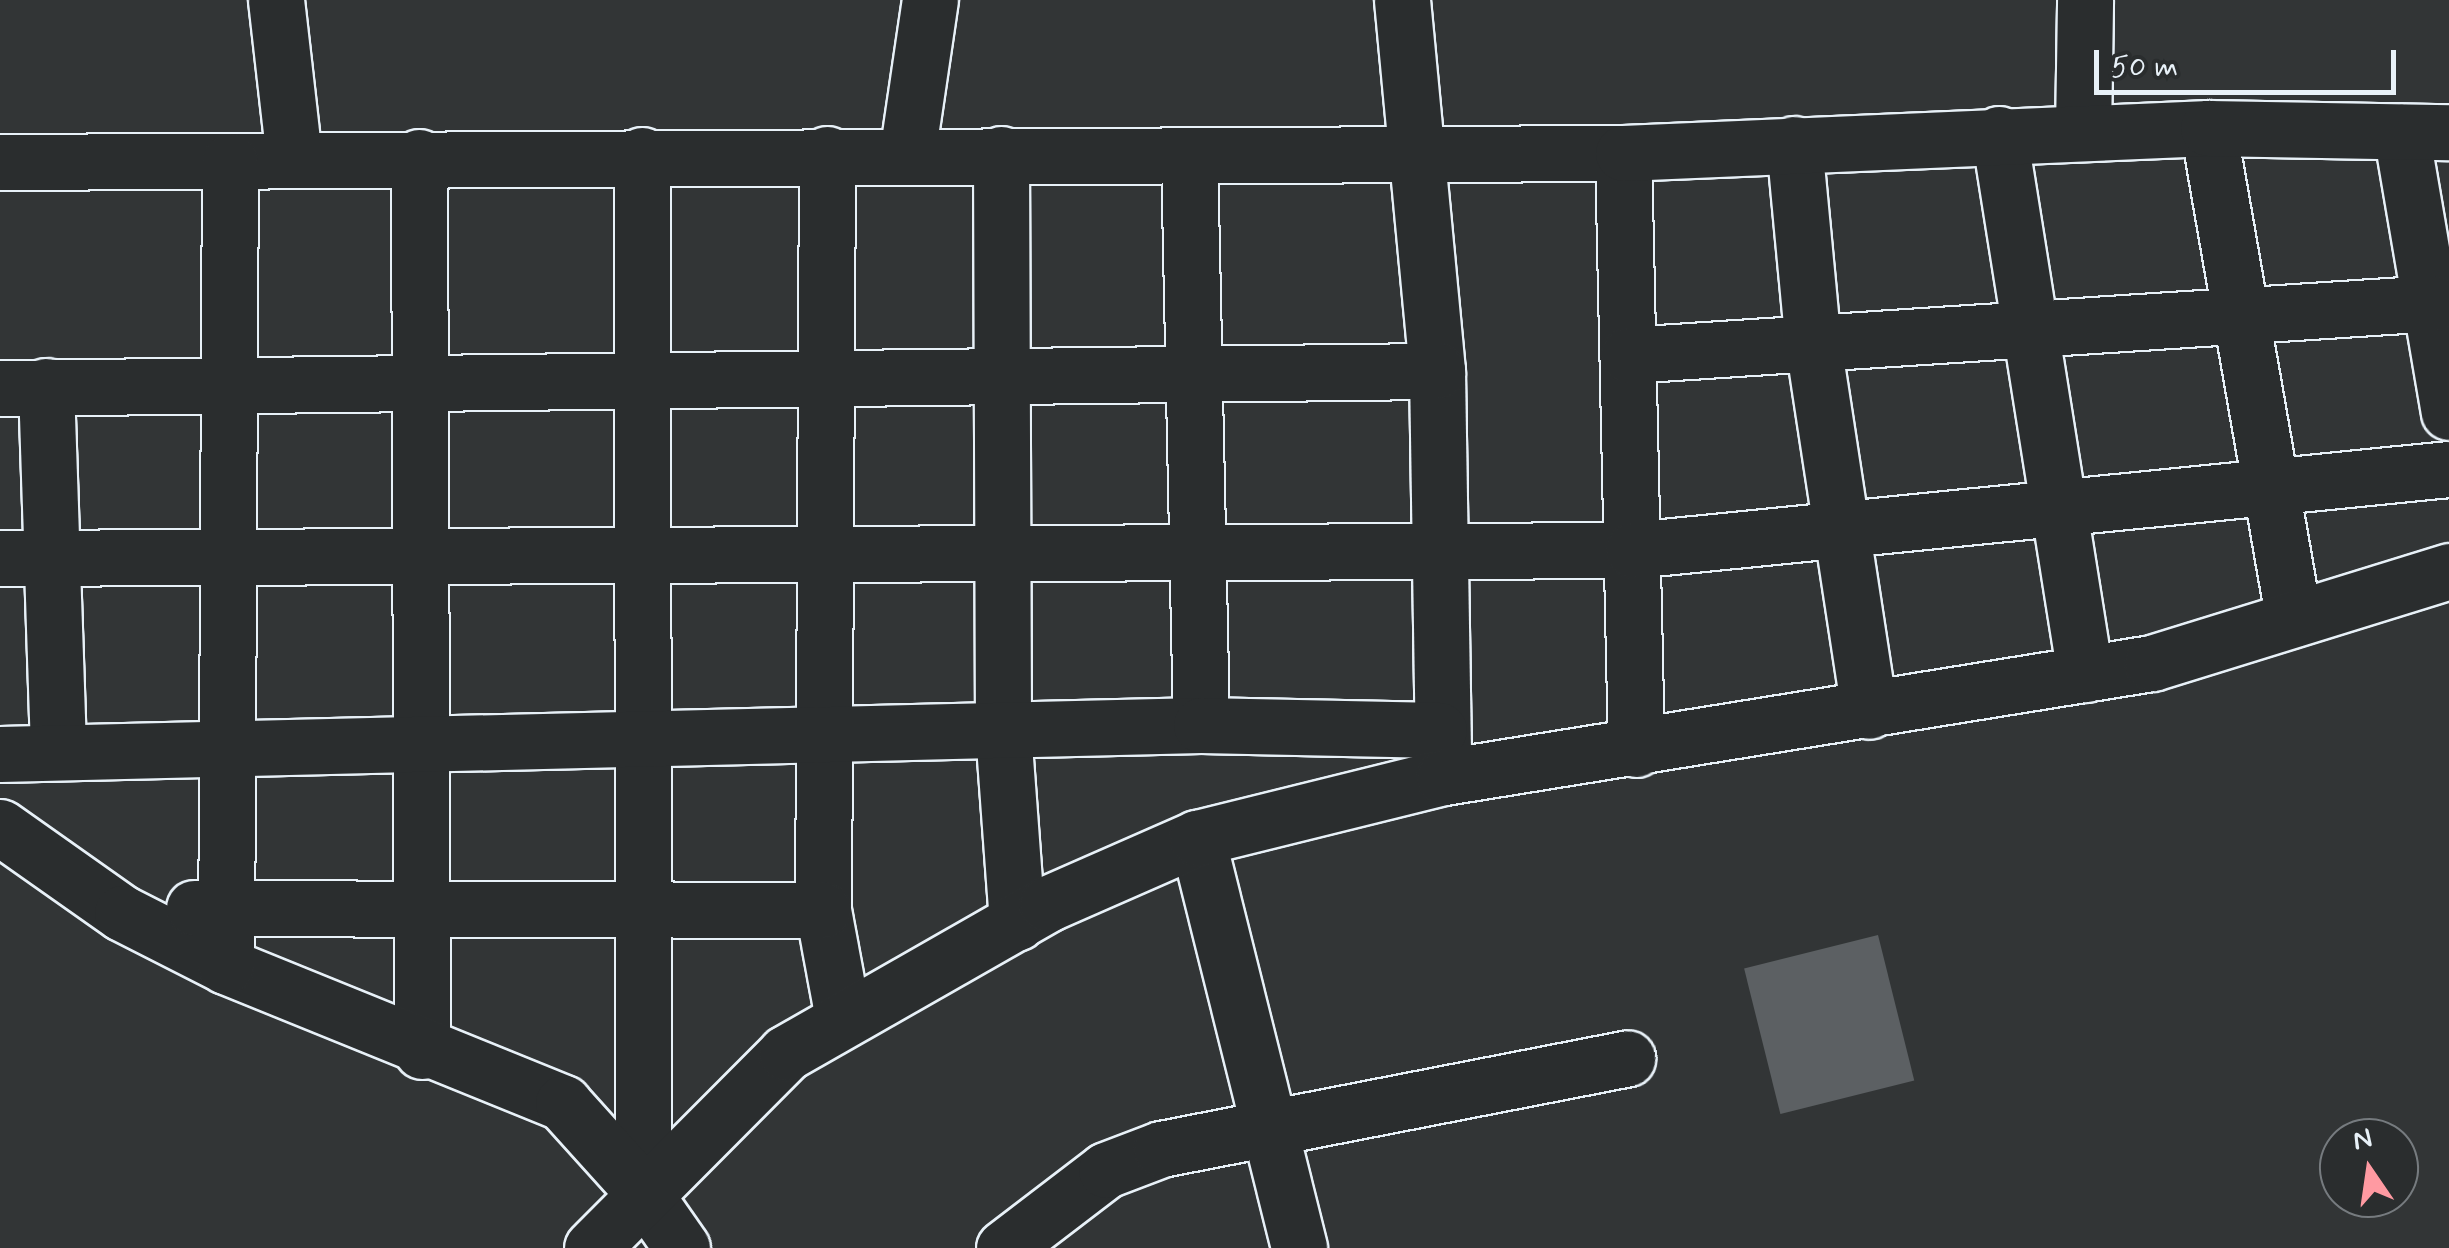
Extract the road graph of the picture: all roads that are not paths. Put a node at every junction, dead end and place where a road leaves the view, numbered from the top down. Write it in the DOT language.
graph roads {
  1 [pos="276,0"];
  2 [pos="930,0"];
  3 [pos="1402,0"];
  4 [pos="2084,0"];
  5 [pos="2208,128"];
  6 [pos="2083,132"];
  7 [pos="2425,132"];
  8 [pos="1999,134"];
  9 [pos="1794,144"];
  10 [pos="1422,152"];
  11 [pos="1622,153"];
  12 [pos="827,154"];
  13 [pos="1001,154"];
  14 [pos="642,155"];
  15 [pos="906,155"];
  16 [pos="1190,155"];
  17 [pos="418,157"];
  18 [pos="294,160"];
  19 [pos="230,161"];
  20 [pos="0,162"];
  21 [pos="2434,303"];
  22 [pos="2241,317"];
  23 [pos="2030,330"];
  24 [pos="1813,344"];
  25 [pos="1628,355"];
  26 [pos="1437,372"];
  27 [pos="999,377"];
  28 [pos="1194,377"];
  29 [pos="823,378"];
  30 [pos="640,380"];
  31 [pos="425,382"];
  32 [pos="231,384"];
  33 [pos="23,387"];
  34 [pos="2449,412"];
  35 [pos="2449,468"];
  36 [pos="2271,488"];
  37 [pos="2058,512"];
  38 [pos="1840,531"];
  39 [pos="1633,550"];
  40 [pos="1003,551"];
  41 [pos="644,552"];
  42 [pos="819,553"];
  43 [pos="420,554"];
  44 [pos="1198,554"];
  45 [pos="232,556"];
  46 [pos="1442,556"];
  47 [pos="26,558"];
  48 [pos="2449,571"];
  49 [pos="2294,619"];
  50 [pos="2084,674"];
  51 [pos="1869,710"];
  52 [pos="1201,725"];
  53 [pos="1002,731"];
  54 [pos="821,733"];
  55 [pos="646,736"];
  56 [pos="415,738"];
  57 [pos="231,744"];
  58 [pos="1636,748"];
  59 [pos="58,752"];
  60 [pos="0,754"];
  61 [pos="1442,754"];
  62 [pos="0,827"];
  63 [pos="1197,838"];
  64 [pos="229,905"];
  65 [pos="418,905"];
  66 [pos="646,908"];
  67 [pos="822,910"];
  68 [pos="122,914"];
  69 [pos="1017,922"];
  70 [pos="226,966"];
  71 [pos="843,1018"];
  72 [pos="422,1052"];
  73 [pos="1627,1058"];
  74 [pos="1268,1128"];
  75 [pos="643,1192"];
  76 [pos="592,1248"];
  77 [pos="682,1248"];
  78 [pos="1004,1248"];
  79 [pos="1298,1248"];
  1 -- 18 [label="street"];
  2 -- 15 [label="street"];
  3 -- 10 [label="street"];
  4 -- 6 [label="street"];
  5 -- 6 [label="street"];
  5 -- 7 [label="street"];
  5 -- 22 [label="street"];
  6 -- 8 [label="street"];
  7 -- 21 [label="street"];
  8 -- 9 [label="street"];
  8 -- 23 [label="street"];
  9 -- 11 [label="street"];
  9 -- 24 [label="street"];
  10 -- 11 [label="street"];
  10 -- 16 [label="street"];
  10 -- 26 [label="street"];
  11 -- 25 [label="street"];
  12 -- 14 [label="street"];
  12 -- 15 [label="street"];
  12 -- 29 [label="street"];
  13 -- 15 [label="street"];
  13 -- 16 [label="street"];
  13 -- 27 [label="street"];
  14 -- 17 [label="street"];
  14 -- 30 [label="street"];
  16 -- 28 [label="street"];
  17 -- 18 [label="street"];
  17 -- 31 [label="street"];
  18 -- 19 [label="street"];
  19 -- 20 [label="street"];
  19 -- 32 [label="street"];
  21 -- 22 [label="street"];
  21 -- 34 [label="street"];
  22 -- 23 [label="street"];
  22 -- 36 [label="street"];
  23 -- 24 [label="street"];
  23 -- 37 [label="street"];
  24 -- 25 [label="street"];
  24 -- 38 [label="street"];
  25 -- 39 [label="street"];
  26 -- 28 [label="street"];
  26 -- 46 [label="street"];
  27 -- 28 [label="street"];
  27 -- 29 [label="street"];
  27 -- 40 [label="street"];
  28 -- 44 [label="street"];
  29 -- 30 [label="street"];
  29 -- 42 [label="street"];
  30 -- 31 [label="street"];
  30 -- 41 [label="street"];
  31 -- 32 [label="street"];
  31 -- 43 [label="street"];
  32 -- 33 [label="street"];
  32 -- 45 [label="street"];
  33 -- 47 [label="street"];
  35 -- 36 [label="street"];
  36 -- 37 [label="street"];
  36 -- 49 [label="street"];
  37 -- 38 [label="street"];
  37 -- 50 [label="street"];
  38 -- 39 [label="street"];
  38 -- 51 [label="street"];
  39 -- 46 [label="street"];
  39 -- 58 [label="street"];
  40 -- 42 [label="street"];
  40 -- 44 [label="street"];
  40 -- 53 [label="street"];
  41 -- 42 [label="street"];
  41 -- 43 [label="street"];
  41 -- 55 [label="street"];
  42 -- 54 [label="street"];
  43 -- 45 [label="street"];
  43 -- 56 [label="street"];
  44 -- 46 [label="street"];
  44 -- 52 [label="street"];
  45 -- 47 [label="street"];
  45 -- 57 [label="street"];
  46 -- 61 [label="street"];
  47 -- 59 [label="street"];
  48 -- 49 [label="street"];
  49 -- 50 [label="street"];
  50 -- 51 [label="street"];
  51 -- 58 [label="street"];
  52 -- 53 [label="street"];
  52 -- 61 [label="street"];
  53 -- 54 [label="street"];
  53 -- 69 [label="street"];
  54 -- 55 [label="street"];
  54 -- 67 [label="street"];
  55 -- 56 [label="street"];
  55 -- 66 [label="street"];
  56 -- 57 [label="street"];
  56 -- 65 [label="street"];
  57 -- 59 [label="street"];
  57 -- 64 [label="street"];
  58 -- 61 [label="street"];
  59 -- 60 [label="street"];
  61 -- 63 [label="street"];
  62 -- 68 [label="street"];
  63 -- 69 [label="street"];
  63 -- 74 [label="street"];
  64 -- 65 [label="street"];
  64 -- 68 [label="street"];
  64 -- 70 [label="street"];
  65 -- 66 [label="street"];
  65 -- 72 [label="street"];
  66 -- 67 [label="street"];
  66 -- 75 [label="street"];
  67 -- 71 [label="street"];
  68 -- 70 [label="street"];
  69 -- 71 [label="street"];
  70 -- 72 [label="street"];
  71 -- 75 [label="street"];
  72 -- 75 [label="street"];
  73 -- 74 [label="street"];
  74 -- 78 [label="street"];
  74 -- 79 [label="street"];
  75 -- 76 [label="street"];
  75 -- 77 [label="street"];
}
